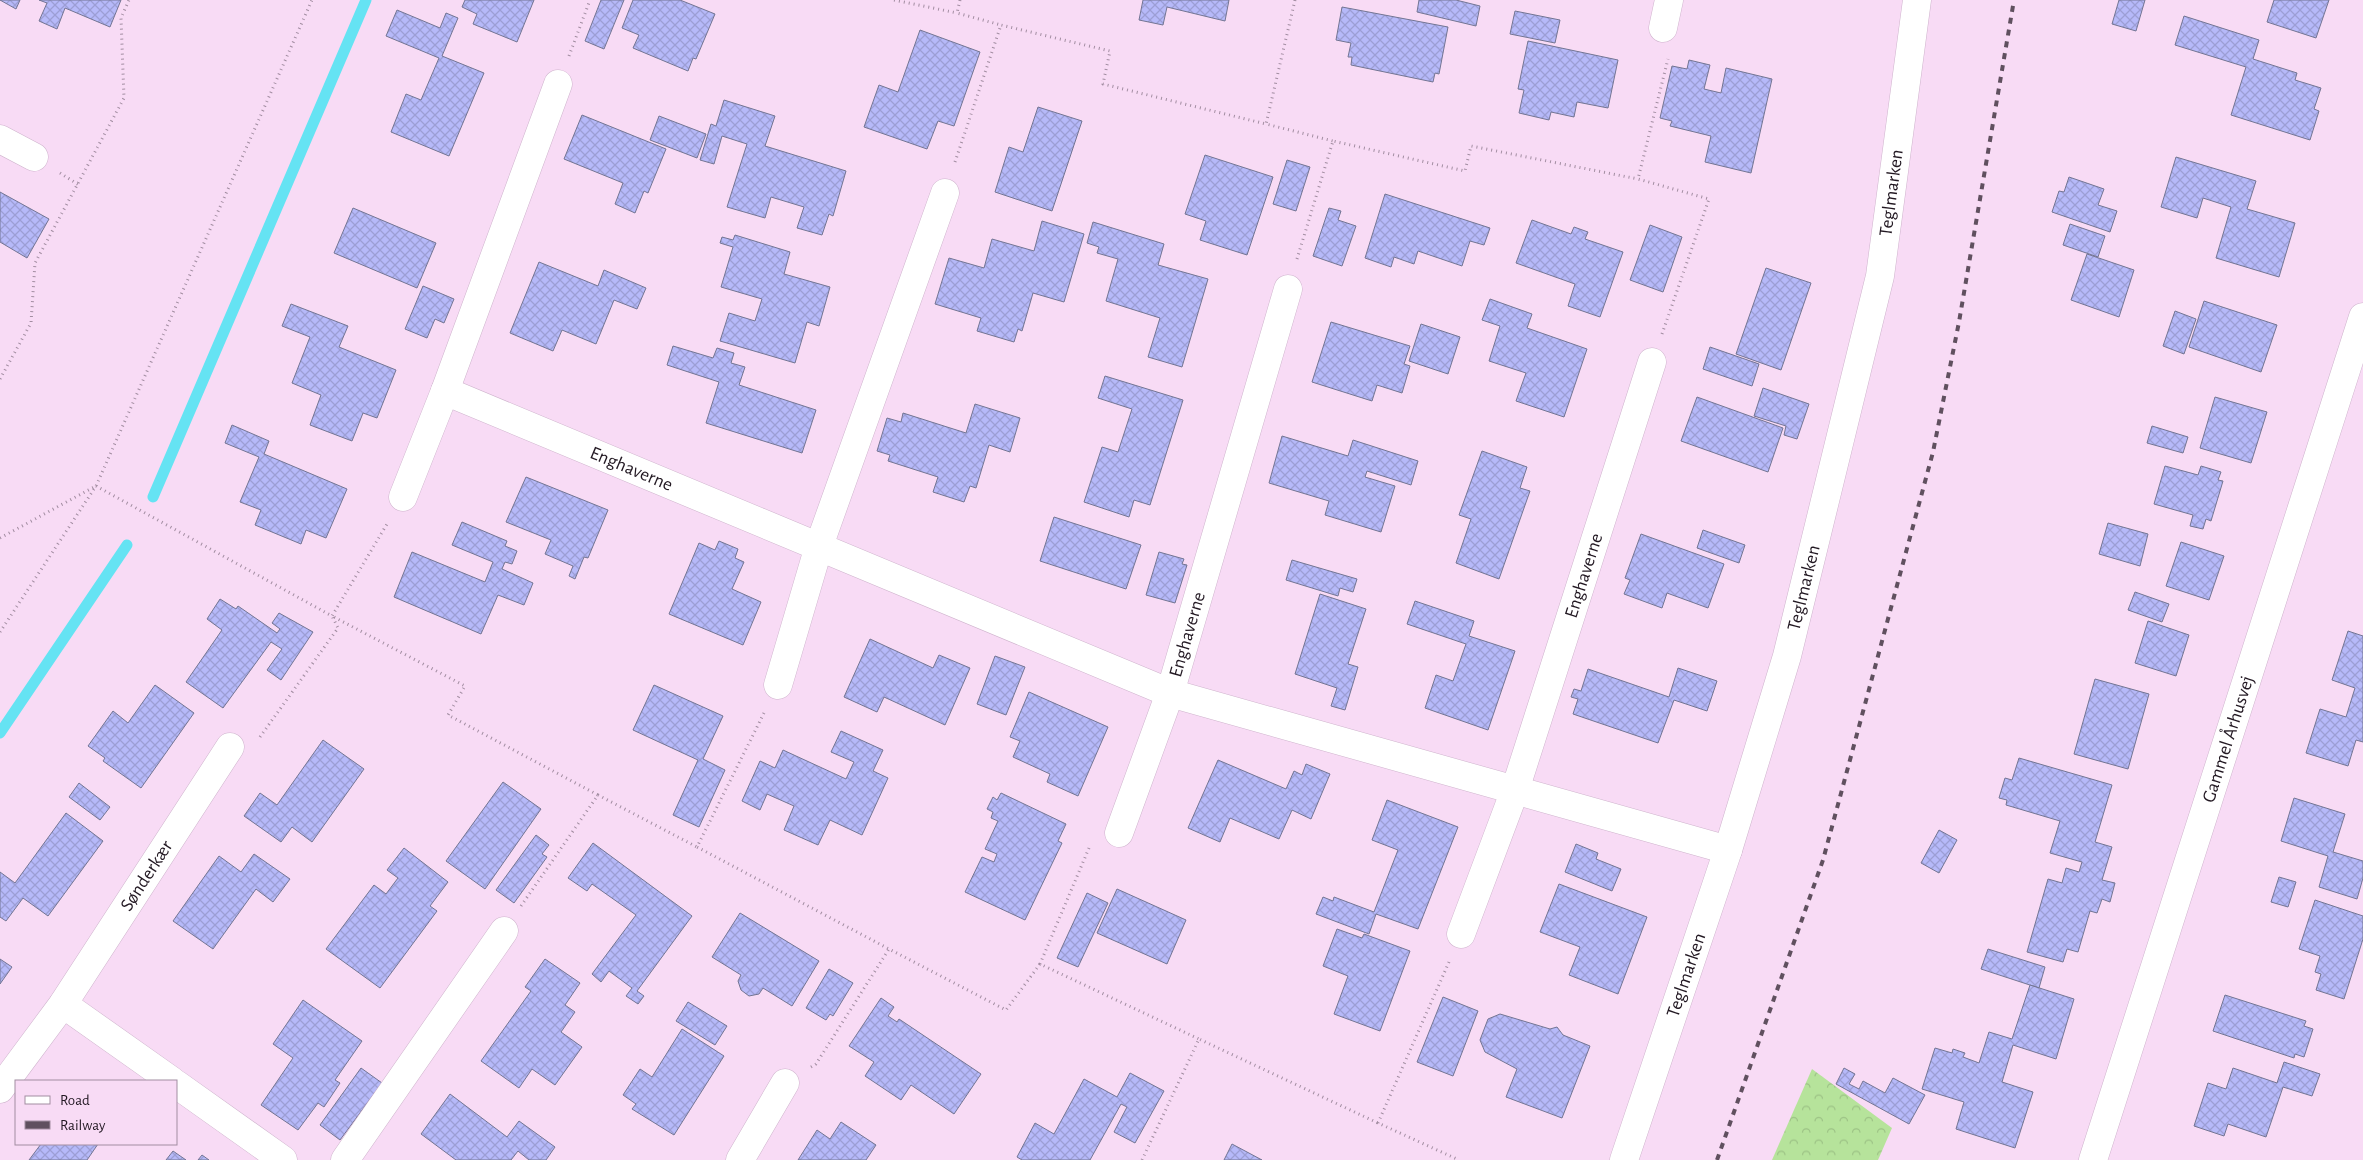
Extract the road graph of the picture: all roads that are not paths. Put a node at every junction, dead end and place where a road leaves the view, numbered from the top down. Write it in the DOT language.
graph roads {
  1 [pos="1669,0"];
  2 [pos="1917,0"];
  3 [pos="1663,28"];
  4 [pos="558,84"];
  5 [pos="0,139"];
  6 [pos="34,157"];
  7 [pos="945,193"];
  8 [pos="1288,289"];
  9 [pos="2363,317"];
  10 [pos="1652,362"];
  11 [pos="445,391"];
  12 [pos="402,497"];
  13 [pos="820,546"];
  14 [pos="778,686"];
  15 [pos="1170,693"];
  16 [pos="230,748"];
  17 [pos="1515,790"];
  18 [pos="1119,833"];
  19 [pos="1728,850"];
  20 [pos="504,931"];
  21 [pos="1461,934"];
  22 [pos="63,1004"];
  23 [pos="171,1080"];
  24 [pos="786,1083"];
  25 [pos="178,1085"];
  26 [pos="0,1088"];
  27 [pos="282,1160"];
  28 [pos="345,1160"];
  29 [pos="740,1160"];
  30 [pos="1624,1160"];
  31 [pos="2093,1160"];
  1 -- 3 [label="street"];
  2 -- 19 [label="street, Teglmarken"];
  4 -- 11 [label="street"];
  5 -- 6 [label="street"];
  7 -- 13 [label="street"];
  8 -- 15 [label="street, Enghaverne"];
  9 -- 31 [label="street, Gammel Århusvej"];
  10 -- 17 [label="street, Enghaverne"];
  11 -- 12 [label="street"];
  11 -- 13 [label="street, Enghaverne"];
  13 -- 14 [label="street"];
  13 -- 15 [label="street, Enghaverne"];
  15 -- 17 [label="street, Enghaverne"];
  15 -- 18 [label="street, Enghaverne"];
  16 -- 22 [label="street, Sønderkær"];
  17 -- 19 [label="street, Enghaverne"];
  17 -- 21 [label="street, Enghaverne"];
  19 -- 30 [label="street, Teglmarken"];
  20 -- 28 [label="street"];
  22 -- 23 [label="street"];
  22 -- 26 [label="street, Sønderkær"];
  24 -- 29 [label="street"];
  25 -- 27 [label="street"];
}
